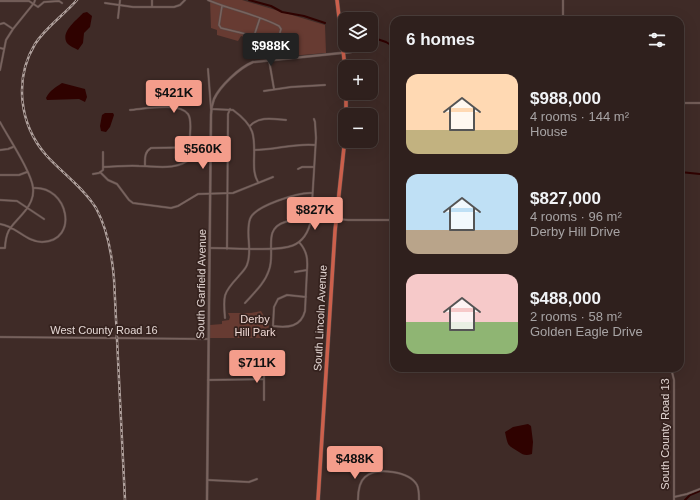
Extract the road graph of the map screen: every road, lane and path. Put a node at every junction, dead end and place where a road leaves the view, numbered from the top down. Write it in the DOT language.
graph roads {
  1 [pos="35,0"];
  2 [pos="120,0"];
  3 [pos="152,0"];
  4 [pos="185,0"];
  5 [pos="209,0"];
  6 [pos="337,0"];
  7 [pos="563,0"];
  8 [pos="0,1"];
  9 [pos="62,2"];
  10 [pos="105,3"];
  11 [pos="34,4"];
  12 [pos="119,5"];
  13 [pos="222,6"];
  14 [pos="152,7"];
  15 [pos="562,16"];
  16 [pos="118,18"];
  17 [pos="260,18"];
  18 [pos="0,24"];
  19 [pos="14,28"];
  20 [pos="0,48"];
  21 [pos="4,49"];
  22 [pos="351,52"];
  23 [pos="344,53"];
  24 [pos="281,59"];
  25 [pos="269,60"];
  26 [pos="344,60"];
  27 [pos="208,69"];
  28 [pos="0,70"];
  29 [pos="325,86"];
  30 [pos="274,89"];
  31 [pos="264,91"];
  32 [pos="684,103"];
  33 [pos="700,104"];
  34 [pos="211,109"];
  35 [pos="230,109"];
  36 [pos="130,110"];
  37 [pos="314,119"];
  38 [pos="286,120"];
  39 [pos="0,122"];
  40 [pos="250,126"];
  41 [pos="315,145"];
  42 [pos="14,146"];
  43 [pos="210,146"];
  44 [pos="192,148"];
  45 [pos="344,148"];
  46 [pos="0,150"];
  47 [pos="254,150"];
  48 [pos="103,152"];
  49 [pos="103,166"];
  50 [pos="145,166"];
  51 [pos="314,168"];
  52 [pos="298,169"];
  53 [pos="28,172"];
  54 [pos="100,172"];
  55 [pos="93,174"];
  56 [pos="0,175"];
  57 [pos="273,177"];
  58 [pos="258,182"];
  59 [pos="33,188"];
  60 [pos="210,193"];
  61 [pos="227,193"];
  62 [pos="312,193"];
  63 [pos="0,200"];
  64 [pos="27,208"];
  65 [pos="311,218"];
  66 [pos="336,218"];
  67 [pos="44,219"];
  68 [pos="390,220"];
  69 [pos="0,224"];
  70 [pos="10,227"];
  71 [pos="299,242"];
  72 [pos="0,248"];
  73 [pos="210,248"];
  74 [pos="227,248"];
  75 [pos="249,249"];
  76 [pos="271,249"];
  77 [pos="307,270"];
  78 [pos="295,272"];
  79 [pos="306,297"];
  80 [pos="245,303"];
  81 [pos="225,318"];
  82 [pos="0,338"];
  83 [pos="208,339"];
  84 [pos="672,372"];
  85 [pos="266,373"];
  86 [pos="264,379"];
  87 [pos="208,380"];
  88 [pos="264,400"];
  89 [pos="257,479"];
  90 [pos="208,480"];
  91 [pos="700,489"];
  92 [pos="674,497"];
  93 [pos="207,500"];
  94 [pos="318,500"];
  95 [pos="358,500"];
  96 [pos="419,500"];
  97 [pos="674,500"];
  1 -- 11 [label="street"];
  2 -- 12 [label="street"];
  3 -- 14 [label="street"];
  4 -- 14 [label="street"];
  5 -- 13 [label="street"];
  6 -- 23 [label="highway"];
  7 -- 15 [label="street"];
  8 -- 11 [label="street"];
  9 -- 11 [label="street"];
  10 -- 12 [label="street"];
  11 -- 19 [label="street"];
  12 -- 14 [label="street"];
  12 -- 16 [label="street"];
  13 -- 17 [label="street"];
  13 -- 17 [label="street"];
  17 -- 24 [label="street"];
  18 -- 19 [label="street"];
  19 -- 21 [label="street"];
  20 -- 21 [label="street"];
  21 -- 28 [label="street"];
  22 -- 23 [label="street"];
  23 -- 24 [label="street"];
  23 -- 26 [label="highway"];
  24 -- 25 [label="street"];
  25 -- 30 [label="street"];
  25 -- 34 [label="street"];
  27 -- 34 [label="street, South Garfield Avenue"];
  29 -- 30 [label="street"];
  30 -- 31 [label="street"];
  32 -- 33 [label="street"];
  34 -- 35 [label="street"];
  34 -- 43 [label="street, South Garfield Avenue"];
  35 -- 40 [label="street"];
  35 -- 61 [label="street"];
  36 -- 44 [label="street"];
  37 -- 41 [label="street"];
  38 -- 40 [label="street"];
  39 -- 42 [label="street"];
  40 -- 47 [label="street"];
  41 -- 47 [label="street"];
  41 -- 51 [label="street"];
  42 -- 46 [label="street"];
  42 -- 53 [label="street"];
  43 -- 44 [label="street"];
  43 -- 60 [label="street, South Garfield Avenue"];
  44 -- 50 [label="street"];
  44 -- 50 [label="street"];
  45 -- 66 [label="highway, South Lincoln Avenue"];
  47 -- 58 [label="street"];
  48 -- 49 [label="street"];
  49 -- 50 [label="street"];
  49 -- 54 [label="street"];
  51 -- 52 [label="street"];
  51 -- 62 [label="street"];
  53 -- 56 [label="street"];
  53 -- 59 [label="street"];
  54 -- 55 [label="street"];
  54 -- 60 [label="street"];
  57 -- 58 [label="street"];
  58 -- 61 [label="street"];
  59 -- 64 [label="street"];
  59 -- 70 [label="street"];
  60 -- 61 [label="street"];
  60 -- 73 [label="street, South Garfield Avenue"];
  61 -- 74 [label="street"];
  62 -- 65 [label="street"];
  62 -- 75 [label="street"];
  63 -- 64 [label="street"];
  64 -- 67 [label="street"];
  64 -- 70 [label="street"];
  65 -- 71 [label="street"];
  65 -- 76 [label="street"];
  66 -- 68 [label="street"];
  66 -- 94 [label="highway, South Lincoln Avenue"];
  69 -- 70 [label="street"];
  70 -- 72 [label="street"];
  71 -- 76 [label="street"];
  71 -- 77 [label="street"];
  73 -- 74 [label="street"];
  73 -- 83 [label="street, South Garfield Avenue"];
  74 -- 75 [label="street"];
  75 -- 76 [label="street"];
  75 -- 81 [label="street"];
  76 -- 80 [label="street"];
  77 -- 78 [label="street"];
  77 -- 79 [label="street"];
  79 -- 79 [label="street"];
  82 -- 83 [label="street, West County Road 16"];
  83 -- 87 [label="street, South Garfield Avenue"];
  84 -- 92 [label="street, South County Road 13"];
  85 -- 86 [label="street"];
  86 -- 87 [label="street"];
  86 -- 88 [label="street"];
  87 -- 90 [label="street, South Garfield Avenue"];
  89 -- 90 [label="street"];
  90 -- 93 [label="street, South Garfield Avenue"];
  91 -- 92 [label="street"];
  92 -- 97 [label="street, South County Road 13"];
  95 -- 96 [label="street"];
}
